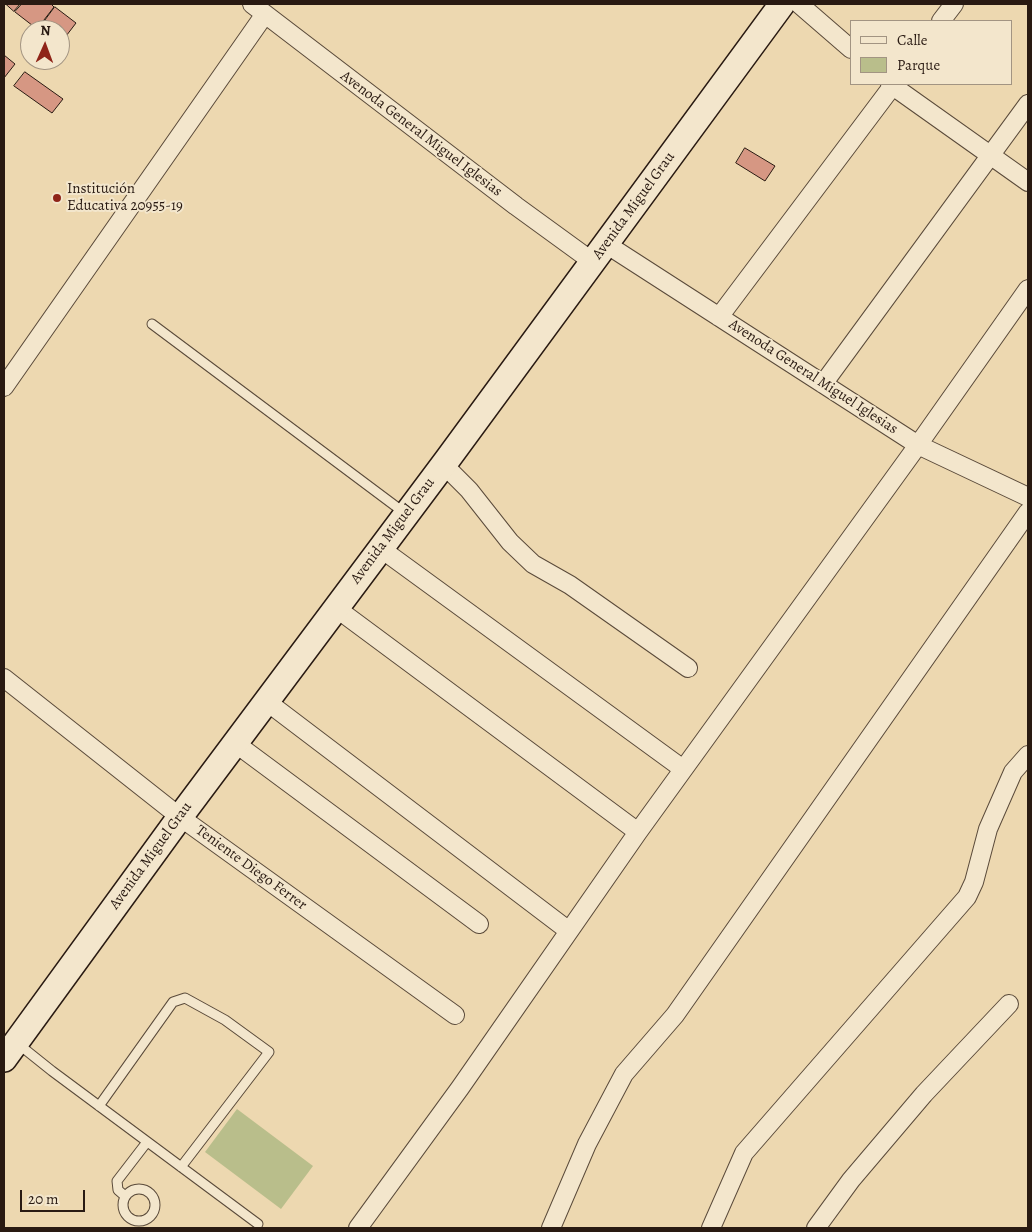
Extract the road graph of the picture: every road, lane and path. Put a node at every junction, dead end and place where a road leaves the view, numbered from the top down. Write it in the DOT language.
graph roads {
  1 [pos="782,4"];
  2 [pos="799,4"];
  3 [pos="954,4"];
  4 [pos="258,9"];
  5 [pos="942,20"];
  6 [pos="850,48"];
  7 [pos="891,85"];
  8 [pos="893,85"];
  9 [pos="1028,104"];
  10 [pos="990,156"];
  11 [pos="1028,182"];
  12 [pos="599,253"];
  13 [pos="1028,289"];
  14 [pos="719,316"];
  15 [pos="152,324"];
  16 [pos="823,384"];
  17 [pos="4,387"];
  18 [pos="918,445"];
  19 [pos="443,464"];
  20 [pos="1028,498"];
  21 [pos="1028,512"];
  22 [pos="406,514"];
  23 [pos="380,548"];
  24 [pos="336,608"];
  25 [pos="688,668"];
  26 [pos="4,678"];
  27 [pos="266,701"];
  28 [pos="235,743"];
  29 [pos="1028,755"];
  30 [pos="683,769"];
  31 [pos="180,817"];
  32 [pos="638,832"];
  33 [pos="479,924"];
  34 [pos="569,931"];
  35 [pos="1009,1004"];
  36 [pos="455,1015"];
  37 [pos="10,1050"];
  38 [pos="99,1106"];
  39 [pos="147,1142"];
  40 [pos="181,1167"];
  41 [pos="125,1196"];
  42 [pos="258,1224"];
  43 [pos="550,1226"];
  44 [pos="358,1228"];
  45 [pos="711,1228"];
  46 [pos="816,1228"];
  1 -- 12 [label="street, Avenida Miguel Grau"];
  2 -- 6 [label="street"];
  3 -- 5 [label="street"];
  4 -- 12 [label="street, Avenoda General Miguel Iglesias"];
  4 -- 17 [label="street"];
  7 -- 14 [label="street"];
  8 -- 10 [label="street"];
  9 -- 10 [label="street"];
  10 -- 11 [label="street"];
  10 -- 16 [label="street"];
  12 -- 14 [label="street, Avenoda General Miguel Iglesias"];
  12 -- 19 [label="street, Avenida Miguel Grau"];
  13 -- 18 [label="street"];
  14 -- 16 [label="street, Avenoda General Miguel Iglesias"];
  15 -- 22 [label="lane"];
  16 -- 18 [label="street, Avenoda General Miguel Iglesias"];
  18 -- 20 [label="street, Avenoda General Miguel Iglesias"];
  18 -- 30 [label="street"];
  19 -- 22 [label="street, Avenida Miguel Grau"];
  19 -- 25 [label="street"];
  21 -- 43 [label="street"];
  22 -- 23 [label="street, Avenida Miguel Grau"];
  23 -- 24 [label="street, Avenida Miguel Grau"];
  23 -- 30 [label="street"];
  24 -- 27 [label="street, Avenida Miguel Grau"];
  24 -- 32 [label="street"];
  26 -- 31 [label="street, Teniente Diego Ferrer"];
  27 -- 28 [label="street, Avenida Miguel Grau"];
  27 -- 34 [label="street"];
  28 -- 31 [label="street, Avenida Miguel Grau"];
  28 -- 33 [label="street"];
  29 -- 45 [label="street"];
  30 -- 32 [label="street"];
  31 -- 36 [label="street, Teniente Diego Ferrer"];
  31 -- 37 [label="street, Avenida Miguel Grau"];
  32 -- 34 [label="street"];
  34 -- 44 [label="street"];
  35 -- 46 [label="street"];
  37 -- 38 [label="lane"];
  38 -- 39 [label="lane"];
  38 -- 40 [label="lane"];
  39 -- 40 [label="lane"];
  39 -- 41 [label="lane"];
  40 -- 42 [label="lane"];
}
